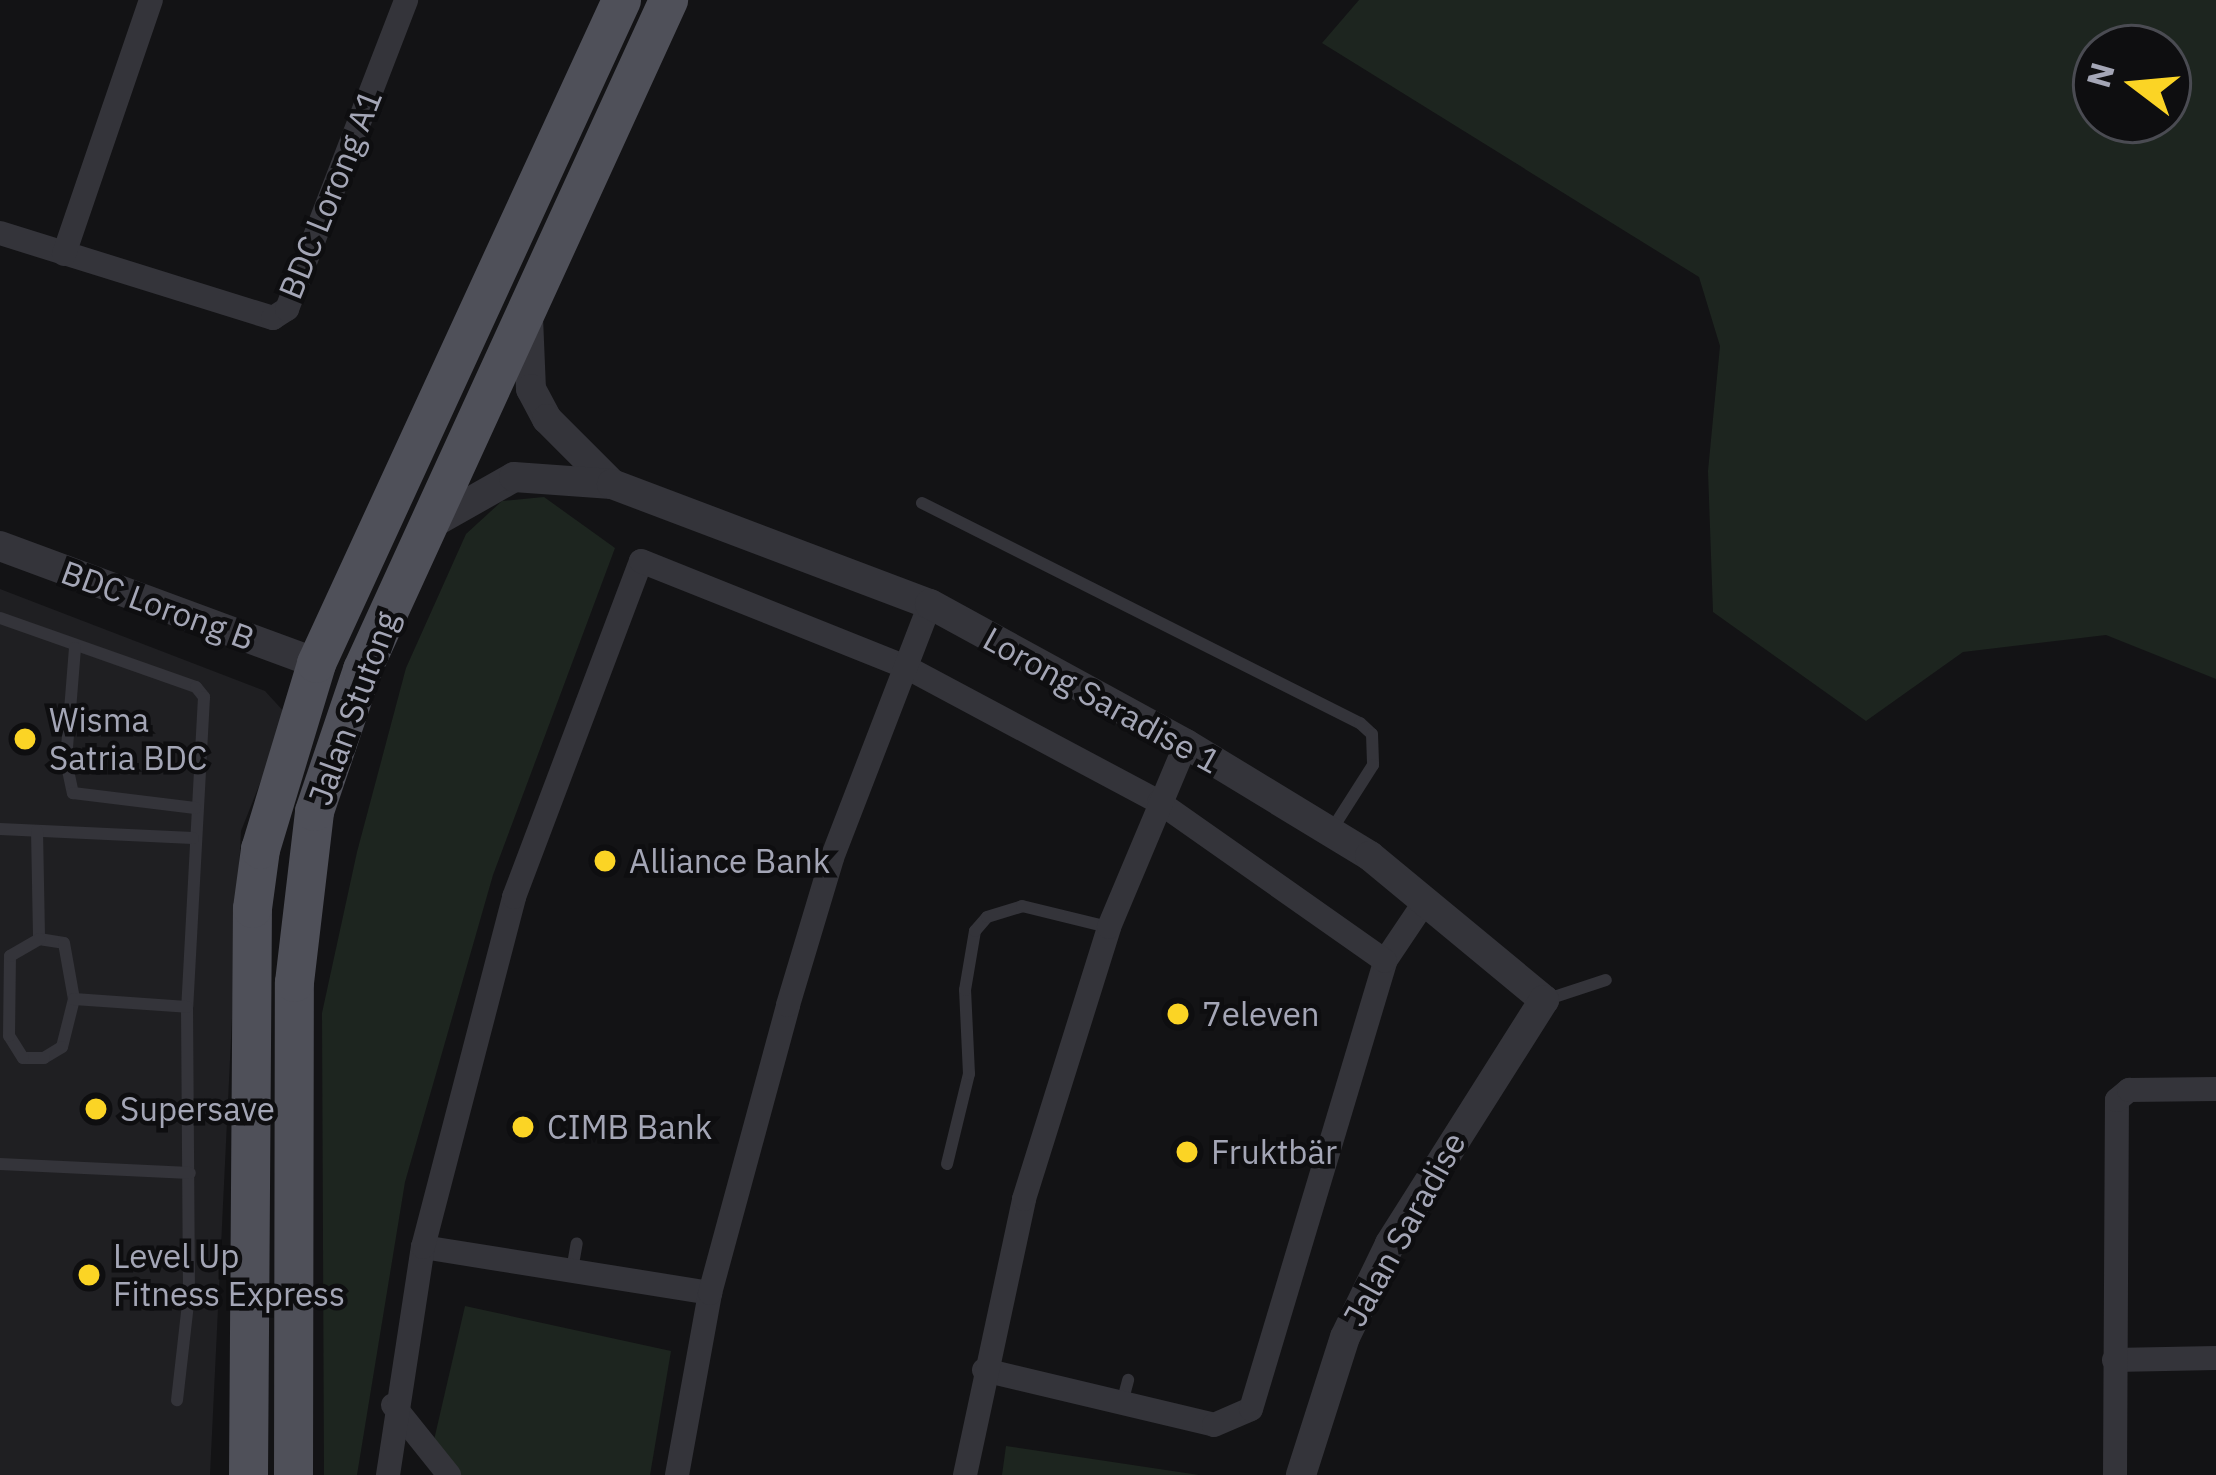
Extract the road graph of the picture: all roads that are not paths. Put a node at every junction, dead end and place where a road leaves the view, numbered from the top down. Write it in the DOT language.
graph roads {
  1 [pos="151,0"];
  2 [pos="406,0"];
  3 [pos="621,0"];
  4 [pos="668,0"];
  5 [pos="0,232"];
  6 [pos="64,254"];
  7 [pos="529,307"];
  8 [pos="613,484"];
  9 [pos="922,502"];
  10 [pos="424,528"];
  11 [pos="0,546"];
  12 [pos="930,604"];
  13 [pos="0,618"];
  14 [pos="75,648"];
  15 [pos="316,663"];
  16 [pos="906,667"];
  17 [pos="362,669"];
  18 [pos="1186,744"];
  19 [pos="1159,802"];
  20 [pos="195,808"];
  21 [pos="0,829"];
  22 [pos="37,831"];
  23 [pos="1330,832"];
  24 [pos="193,838"];
  25 [pos="1426,900"];
  26 [pos="1109,927"];
  27 [pos="39,939"];
  28 [pos="1384,961"];
  29 [pos="1606,980"];
  30 [pos="74,999"];
  31 [pos="1544,1000"];
  32 [pos="187,1007"];
  33 [pos="2216,1089"];
  34 [pos="0,1164"];
  35 [pos="947,1164"];
  36 [pos="190,1173"];
  37 [pos="578,1243"];
  38 [pos="423,1247"];
  39 [pos="572,1271"];
  40 [pos="710,1293"];
  41 [pos="2216,1358"];
  42 [pos="2114,1360"];
  43 [pos="984,1370"];
  44 [pos="177,1400"];
  45 [pos="392,1405"];
  46 [pos="248,1475"];
  47 [pos="292,1475"];
  48 [pos="388,1475"];
  49 [pos="449,1475"];
  50 [pos="677,1475"];
  51 [pos="965,1475"];
  52 [pos="1301,1475"];
  53 [pos="2115,1475"];
  1 -- 6 [label="street"];
  2 -- 6 [label="street, BDC Lorong A1"];
  3 -- 15 [label="main road, Jalan Stutong"];
  4 -- 7 [label="main road, Jalan Stutong"];
  5 -- 6 [label="street, BDC Lorong A1"];
  7 -- 8 [label="street"];
  7 -- 10 [label="main road, Jalan Stutong"];
  8 -- 10 [label="street"];
  8 -- 12 [label="street, Lorong Saradise 1"];
  9 -- 23 [label="lane"];
  10 -- 17 [label="main road, Jalan Stutong"];
  11 -- 15 [label="street, BDC Lorong B"];
  12 -- 16 [label="street"];
  12 -- 18 [label="street, Lorong Saradise 1"];
  13 -- 14 [label="lane"];
  14 -- 20 [label="lane"];
  14 -- 20 [label="lane"];
  15 -- 17 [label="main road"];
  15 -- 46 [label="main road, Jalan Stutong"];
  16 -- 19 [label="street"];
  16 -- 38 [label="street"];
  16 -- 40 [label="street"];
  17 -- 47 [label="main road, Jalan Stutong"];
  18 -- 19 [label="street"];
  18 -- 23 [label="street, Lorong Saradise 1"];
  19 -- 26 [label="street"];
  19 -- 28 [label="street"];
  20 -- 24 [label="lane"];
  21 -- 22 [label="lane"];
  22 -- 24 [label="lane"];
  22 -- 27 [label="lane"];
  23 -- 25 [label="street, Lorong Saradise 1"];
  24 -- 32 [label="lane"];
  25 -- 28 [label="street"];
  25 -- 31 [label="street, Lorong Saradise 1"];
  26 -- 35 [label="lane"];
  26 -- 43 [label="street"];
  27 -- 30 [label="lane"];
  27 -- 30 [label="lane"];
  28 -- 43 [label="street"];
  29 -- 31 [label="lane"];
  30 -- 32 [label="lane"];
  31 -- 52 [label="street, Jalan Saradise"];
  32 -- 36 [label="lane"];
  33 -- 42 [label="street"];
  34 -- 36 [label="lane"];
  36 -- 44 [label="lane"];
  37 -- 39 [label="lane"];
  38 -- 39 [label="street"];
  38 -- 45 [label="street"];
  39 -- 40 [label="street"];
  40 -- 50 [label="street"];
  41 -- 42 [label="street"];
  42 -- 53 [label="street"];
  43 -- 51 [label="street"];
  45 -- 48 [label="street"];
  45 -- 49 [label="street"];
}
